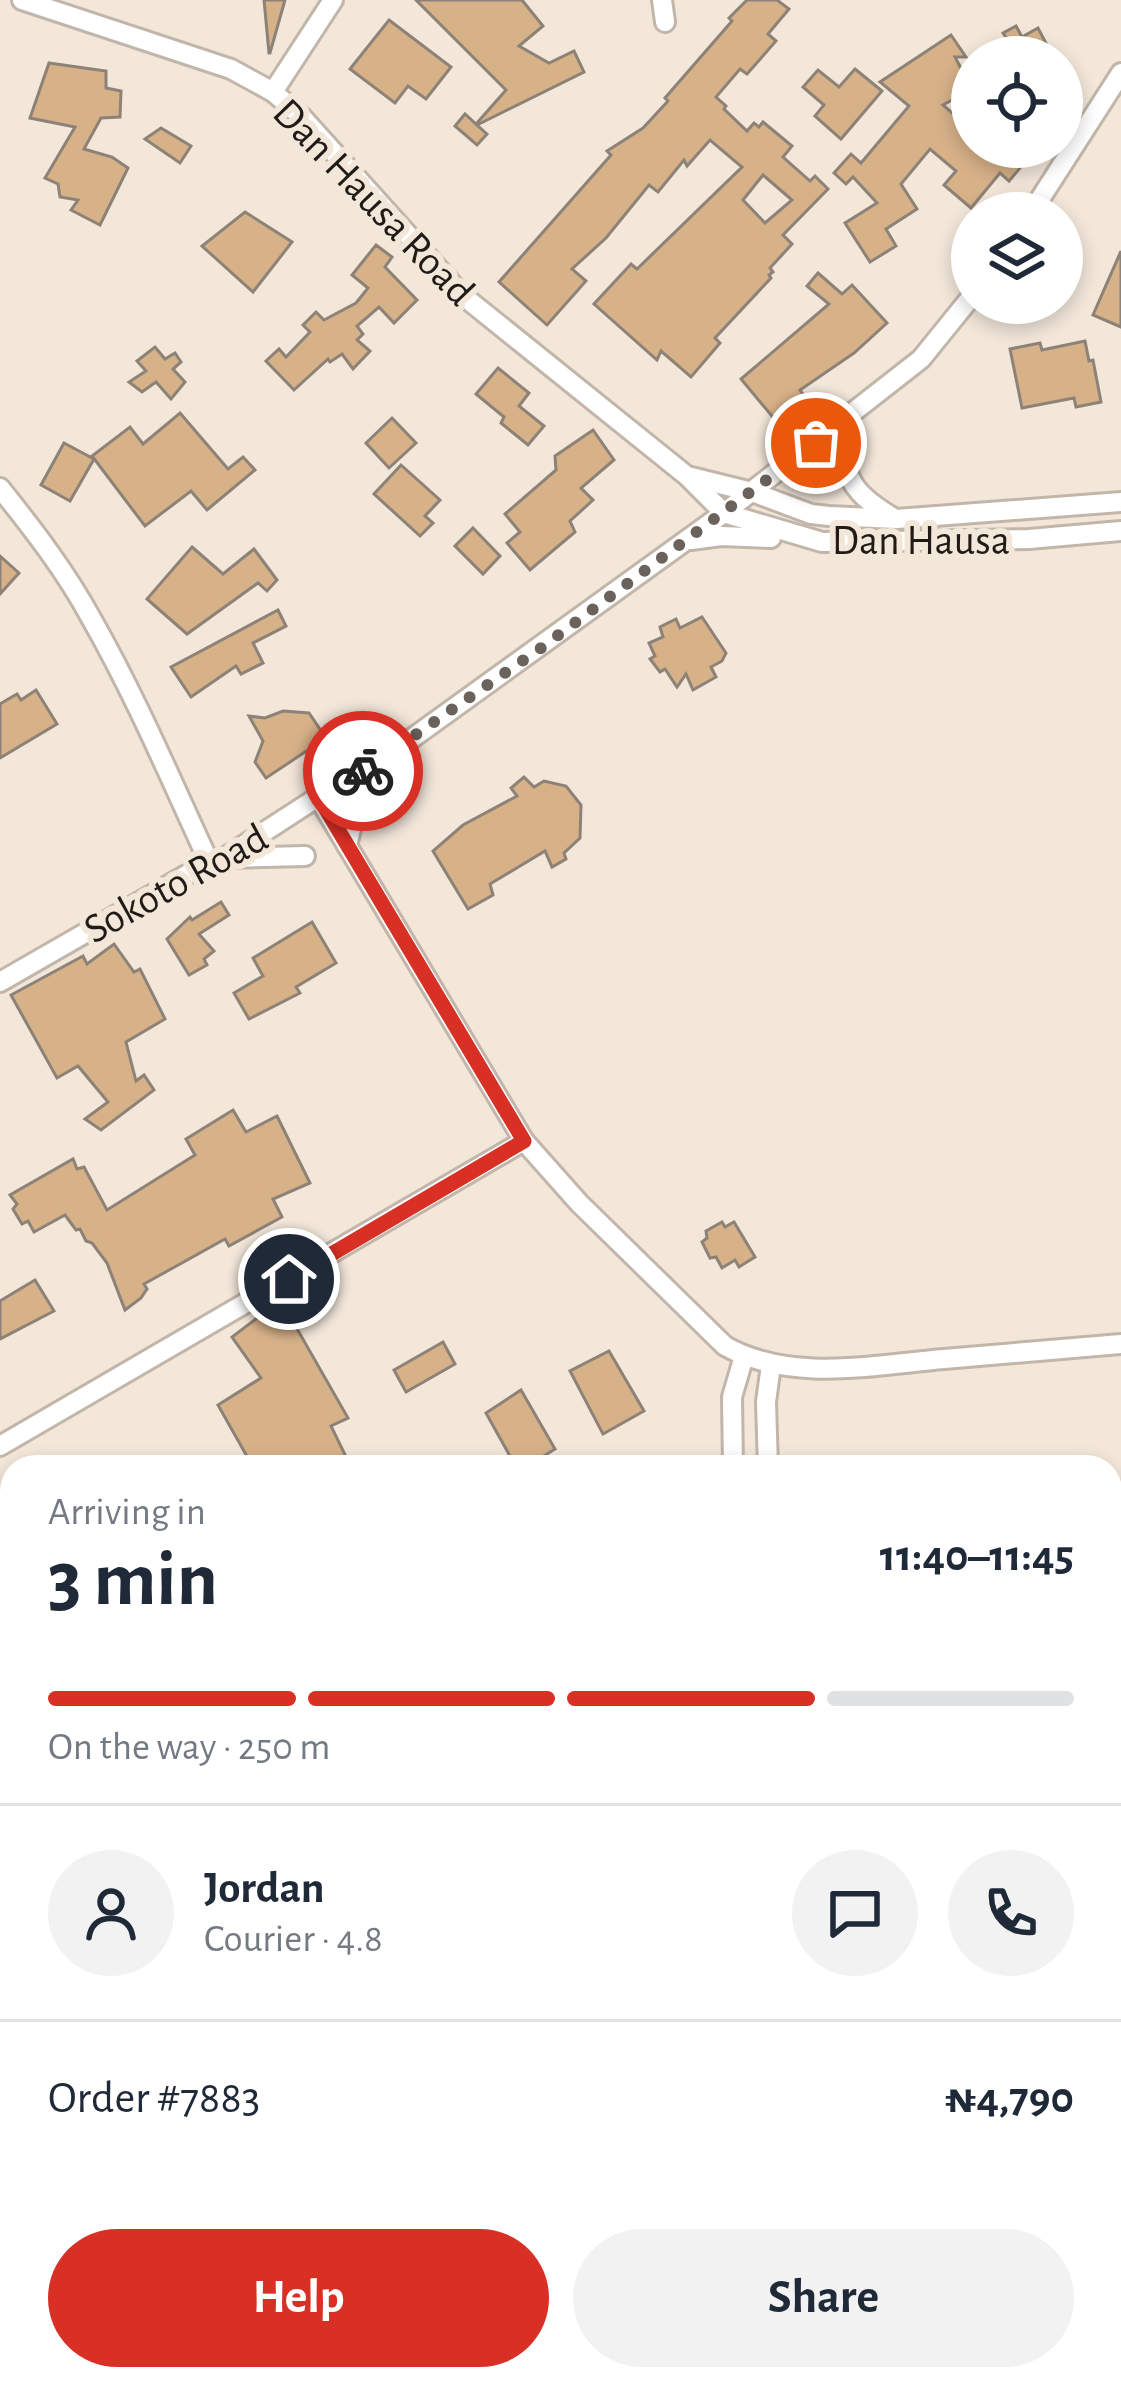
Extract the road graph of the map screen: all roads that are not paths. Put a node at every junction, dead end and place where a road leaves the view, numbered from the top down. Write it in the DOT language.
graph roads {
  1 [pos="22,0"];
  2 [pos="333,0"];
  3 [pos="662,0"];
  4 [pos="665,22"];
  5 [pos="1121,73"];
  6 [pos="273,92"];
  7 [pos="1044,192"];
  8 [pos="951,322"];
  9 [pos="847,419"];
  10 [pos="686,476"];
  11 [pos="0,488"];
  12 [pos="752,492"];
  13 [pos="1121,502"];
  14 [pos="724,513"];
  15 [pos="896,519"];
  16 [pos="1121,531"];
  17 [pos="801,537"];
  18 [pos="687,541"];
  19 [pos="382,760"];
  20 [pos="318,796"];
  21 [pos="347,846"];
  22 [pos="305,856"];
  23 [pos="216,860"];
  24 [pos="0,982"];
  25 [pos="524,1141"];
  26 [pos="1121,1344"];
  27 [pos="743,1357"];
  28 [pos="771,1365"];
  29 [pos="0,1446"];
  30 [pos="734,1455"];
  31 [pos="768,1455"];
  1 -- 6 [label="street, Dan Hausa Road"];
  2 -- 6 [label="street"];
  3 -- 4 [label="street"];
  5 -- 7 [label="street"];
  6 -- 10 [label="street, Dan Hausa Road"];
  8 -- 9 [label="street, Sokoto Road"];
  9 -- 12 [label="street, Sokoto Road"];
  9 -- 15 [label="street"];
  10 -- 12 [label="street, Dan Hausa"];
  10 -- 14 [label="street, Dan Hausa Road"];
  11 -- 23 [label="street"];
  12 -- 14 [label="street, Sokoto Road"];
  12 -- 15 [label="street, Dan Hausa"];
  13 -- 15 [label="street, Dan Hausa"];
  14 -- 17 [label="street, Dan Hausa"];
  14 -- 18 [label="street, Sokoto Road"];
  16 -- 17 [label="street, Dan Hausa"];
  17 -- 18 [label="street"];
  18 -- 19 [label="street, Sokoto Road"];
  19 -- 20 [label="street, Sokoto Road"];
  19 -- 21 [label="street"];
  20 -- 21 [label="street"];
  20 -- 23 [label="street, Sokoto Road"];
  21 -- 25 [label="street"];
  22 -- 23 [label="street"];
  23 -- 24 [label="street, Sokoto Road"];
  25 -- 27 [label="street"];
  25 -- 29 [label="street"];
  26 -- 28 [label="street"];
  27 -- 28 [label="street"];
  27 -- 30 [label="street"];
  28 -- 31 [label="street"];
}
